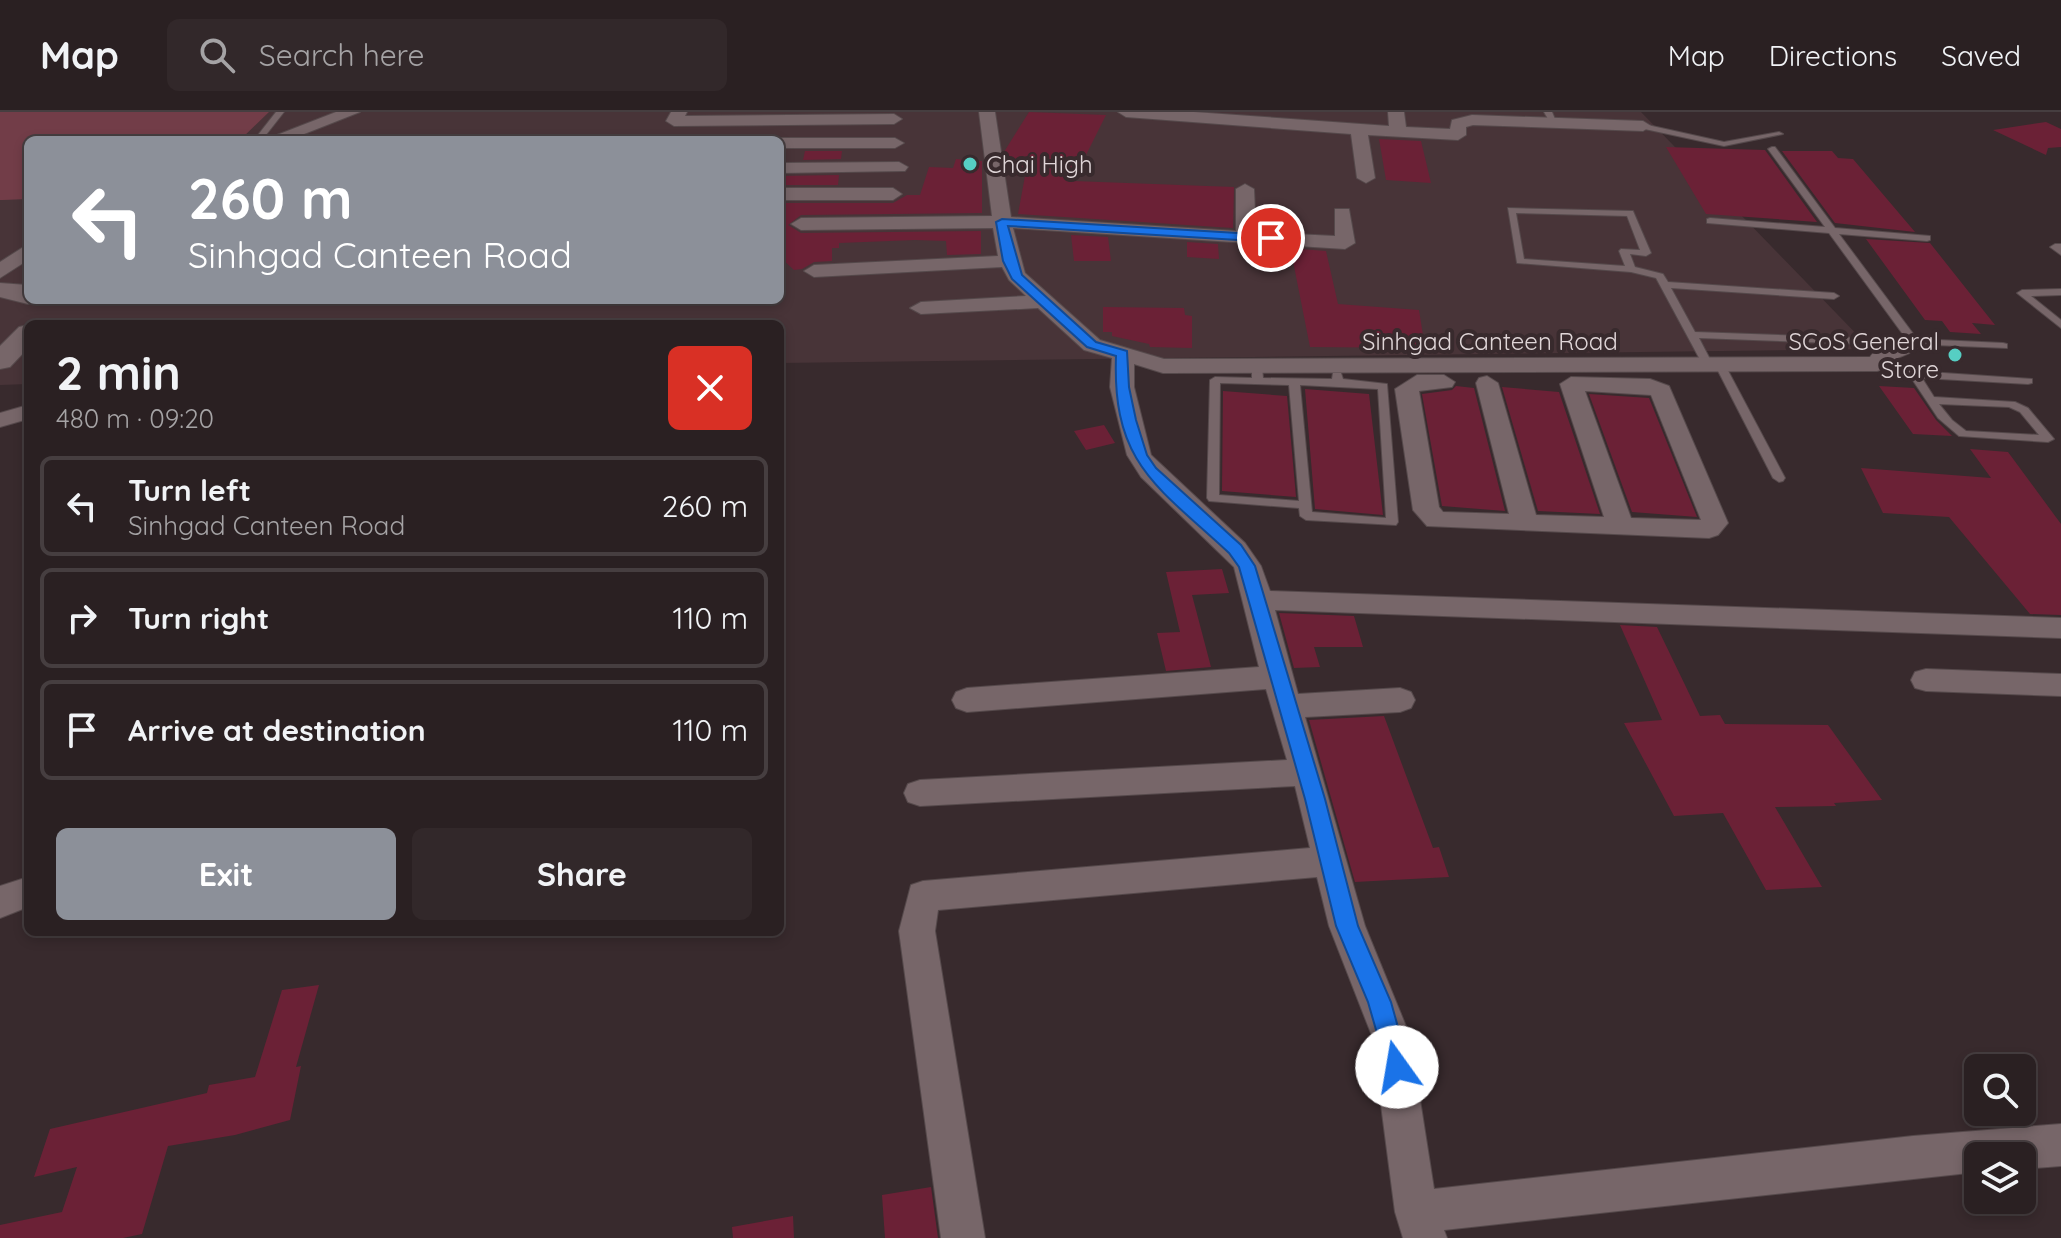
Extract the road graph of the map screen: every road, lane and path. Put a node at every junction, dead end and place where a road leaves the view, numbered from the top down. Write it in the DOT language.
graph roads {
  1 [pos="280,112"];
  2 [pos="352,112"];
  3 [pos="679,112"];
  4 [pos="987,112"];
  5 [pos="1126,112"];
  6 [pos="1396,112"];
  7 [pos="783,116"];
  8 [pos="1470,116"];
  9 [pos="1551,118"];
  10 [pos="894,119"];
  11 [pos="1302,119"];
  12 [pos="1643,126"];
  13 [pos="1359,130"];
  14 [pos="1398,132"];
  15 [pos="1779,134"];
  16 [pos="261,136"];
  17 [pos="284,136"];
  18 [pos="780,136"];
  19 [pos="784,142"];
  20 [pos="1772,149"];
  21 [pos="899,167"];
  22 [pos="784,168"];
  23 [pos="1366,178"];
  24 [pos="1245,189"];
  25 [pos="784,194"];
  26 [pos="893,194"];
  27 [pos="1342,213"];
  28 [pos="1710,221"];
  29 [pos="1002,222"];
  30 [pos="801,224"];
  31 [pos="887,224"];
  32 [pos="1833,231"];
  33 [pos="1246,237"];
  34 [pos="1927,238"];
  35 [pos="24,253"];
  36 [pos="1009,261"];
  37 [pos="1631,269"];
  38 [pos="814,271"];
  39 [pos="0,272"];
  40 [pos="1666,285"];
  41 [pos="0,290"];
  42 [pos="2061,292"];
  43 [pos="24,294"];
  44 [pos="1834,296"];
  45 [pos="1043,301"];
  46 [pos="921,308"];
  47 [pos="2061,325"];
  48 [pos="1692,335"];
  49 [pos="24,337"];
  50 [pos="1859,341"];
  51 [pos="1912,343"];
  52 [pos="2003,346"];
  53 [pos="1123,354"];
  54 [pos="0,361"];
  55 [pos="1877,364"];
  56 [pos="1714,365"];
  57 [pos="1257,374"];
  58 [pos="1337,374"];
  59 [pos="1914,374"];
  60 [pos="1601,376"];
  61 [pos="2028,381"];
  62 [pos="1294,382"];
  63 [pos="1487,383"];
  64 [pos="1571,384"];
  65 [pos="1932,400"];
  66 [pos="24,413"];
  67 [pos="0,420"];
  68 [pos="1779,478"];
  69 [pos="1305,505"];
  70 [pos="1525,523"];
  71 [pos="1621,527"];
  72 [pos="1259,600"];
  73 [pos="2061,628"];
  74 [pos="1926,680"];
  75 [pos="2061,685"];
  76 [pos="1282,692"];
  77 [pos="967,700"];
  78 [pos="1400,700"];
  79 [pos="1307,772"];
  80 [pos="920,793"];
  81 [pos="1331,861"];
  82 [pos="24,893"];
  83 [pos="0,902"];
  84 [pos="2061,1145"];
  85 [pos="1420,1225"];
  86 [pos="963,1238"];
  1 -- 16 [label="lane"];
  2 -- 17 [label="street"];
  3 -- 7 [label="street"];
  4 -- 29 [label="street, Sinhgad Canteen Road"];
  5 -- 11 [label="street"];
  6 -- 14 [label="street"];
  7 -- 10 [label="street"];
  7 -- 18 [label="street"];
  8 -- 9 [label="street"];
  8 -- 14 [label="street"];
  9 -- 12 [label="street"];
  11 -- 13 [label="street"];
  12 -- 15 [label="lane"];
  13 -- 14 [label="street"];
  13 -- 23 [label="street"];
  19 -- 21 [label="street"];
  20 -- 32 [label="lane"];
  21 -- 22 [label="street"];
  21 -- 26 [label="street"];
  24 -- 33 [label="street"];
  25 -- 26 [label="street"];
  26 -- 31 [label="street"];
  27 -- 33 [label="street"];
  28 -- 32 [label="lane"];
  29 -- 31 [label="street"];
  29 -- 33 [label="street"];
  29 -- 36 [label="street, Sinhgad Canteen Road"];
  30 -- 31 [label="street"];
  32 -- 34 [label="lane"];
  32 -- 51 [label="lane"];
  35 -- 39 [label="street"];
  36 -- 38 [label="street"];
  36 -- 45 [label="street, Sinhgad Canteen Road"];
  37 -- 37 [label="lane"];
  37 -- 40 [label="lane"];
  40 -- 44 [label="lane"];
  40 -- 48 [label="lane"];
  41 -- 43 [label="street"];
  42 -- 47 [label="lane"];
  45 -- 46 [label="street"];
  45 -- 53 [label="street, Sinhgad Canteen Road"];
  48 -- 50 [label="lane"];
  48 -- 56 [label="lane"];
  49 -- 54 [label="street"];
  51 -- 52 [label="lane"];
  51 -- 55 [label="street"];
  53 -- 57 [label="street, Sinhgad Canteen Road"];
  53 -- 72 [label="street"];
  55 -- 56 [label="street, Sinhgad Canteen Road"];
  55 -- 59 [label="lane"];
  56 -- 60 [label="street, Sinhgad Canteen Road"];
  56 -- 68 [label="lane"];
  57 -- 58 [label="street, Sinhgad Canteen Road"];
  57 -- 62 [label="lane"];
  57 -- 69 [label="lane"];
  58 -- 60 [label="street, Sinhgad Canteen Road"];
  58 -- 62 [label="lane"];
  58 -- 69 [label="lane"];
  59 -- 61 [label="lane"];
  59 -- 65 [label="lane"];
  60 -- 64 [label="street"];
  60 -- 71 [label="street"];
  62 -- 69 [label="lane"];
  63 -- 64 [label="street"];
  63 -- 70 [label="street"];
  63 -- 70 [label="street"];
  64 -- 71 [label="street"];
  65 -- 65 [label="lane"];
  66 -- 67 [label="street"];
  70 -- 71 [label="street"];
  72 -- 73 [label="street"];
  72 -- 76 [label="street"];
  74 -- 75 [label="street"];
  76 -- 77 [label="street"];
  76 -- 78 [label="street"];
  76 -- 79 [label="street"];
  79 -- 80 [label="street"];
  79 -- 81 [label="street"];
  81 -- 85 [label="street"];
  81 -- 86 [label="street"];
  82 -- 83 [label="street"];
  84 -- 85 [label="street"];
}
